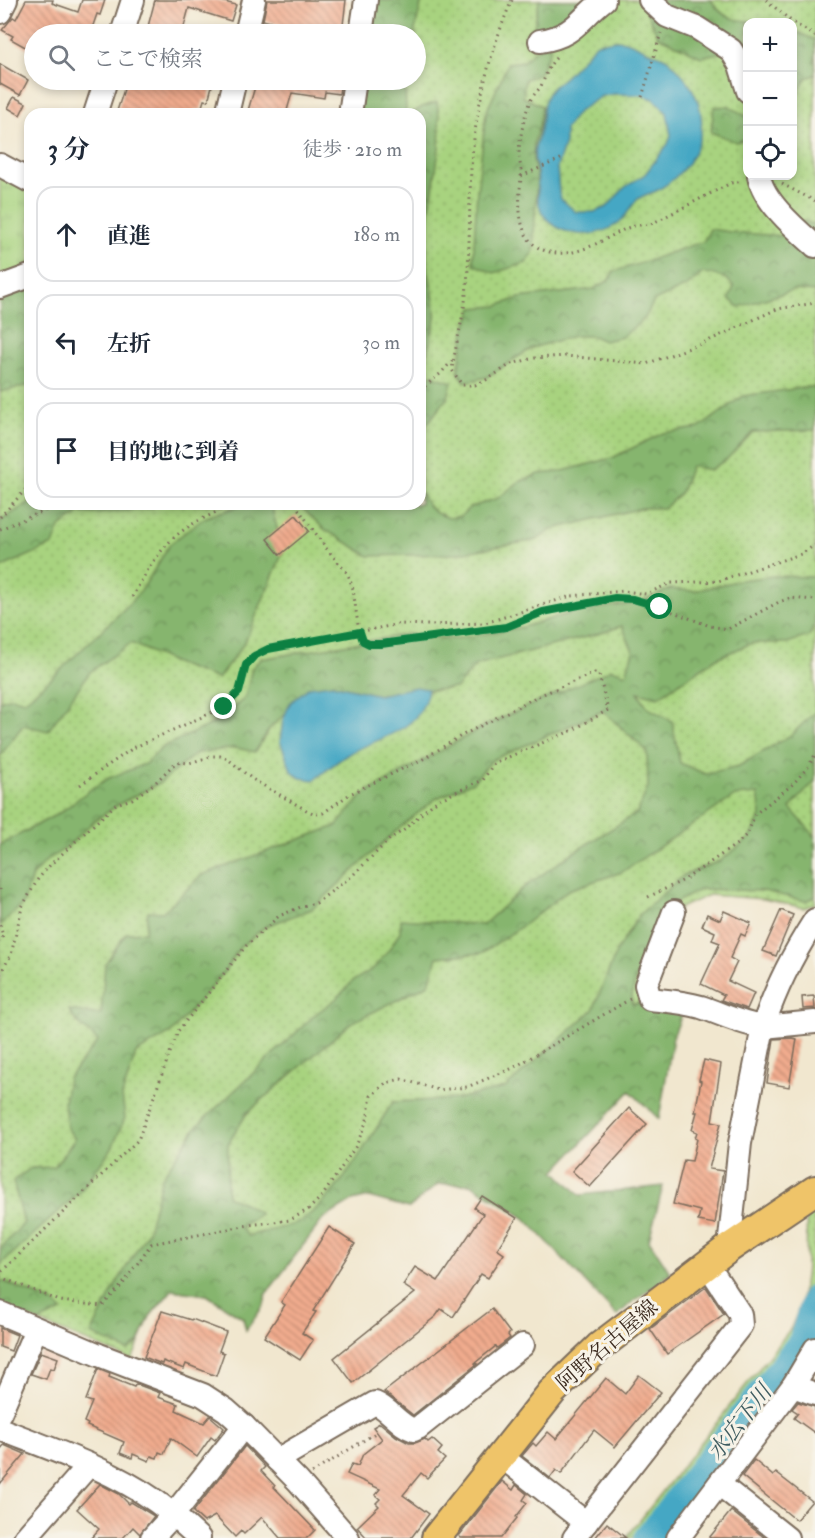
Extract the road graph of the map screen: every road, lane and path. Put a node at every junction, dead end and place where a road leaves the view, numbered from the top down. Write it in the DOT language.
graph roads {
  1 [pos="6,0"];
  2 [pos="133,0"];
  3 [pos="254,0"];
  4 [pos="366,0"];
  5 [pos="512,0"];
  6 [pos="604,0"];
  7 [pos="650,0"];
  8 [pos="766,0"];
  9 [pos="0,12"];
  10 [pos="125,24"];
  11 [pos="248,24"];
  12 [pos="362,24"];
  13 [pos="571,31"];
  14 [pos="815,36"];
  15 [pos="540,41"];
  16 [pos="657,48"];
  17 [pos="743,76"];
  18 [pos="103,90"];
  19 [pos="233,90"];
  20 [pos="354,90"];
  21 [pos="642,97"];
  22 [pos="97,108"];
  23 [pos="228,108"];
  24 [pos="351,108"];
  25 [pos="563,158"];
  26 [pos="0,165"];
  27 [pos="521,176"];
  28 [pos="24,178"];
  29 [pos="748,180"];
  30 [pos="760,180"];
  31 [pos="764,180"];
  32 [pos="815,201"];
  33 [pos="815,246"];
  34 [pos="24,278"];
  35 [pos="0,287"];
  36 [pos="815,303"];
  37 [pos="454,359"];
  38 [pos="426,385"];
  39 [pos="24,491"];
  40 [pos="46,510"];
  41 [pos="219,510"];
  42 [pos="298,510"];
  43 [pos="0,517"];
  44 [pos="0,529"];
  45 [pos="815,544"];
  46 [pos="132,597"];
  47 [pos="815,600"];
  48 [pos="360,632"];
  49 [pos="815,755"];
  50 [pos="80,784"];
  51 [pos="648,897"];
  52 [pos="674,912"];
  53 [pos="815,920"];
  54 [pos="0,925"];
  55 [pos="0,942"];
  56 [pos="0,974"];
  57 [pos="648,989"];
  58 [pos="815,1022"];
  59 [pos="763,1027"];
  60 [pos="812,1192"];
  61 [pos="718,1256"];
  62 [pos="0,1275"];
  63 [pos="0,1313"];
  64 [pos="36,1329"];
  65 [pos="523,1345"];
  66 [pos="815,1349"];
  67 [pos="793,1386"];
  68 [pos="815,1394"];
  69 [pos="0,1413"];
  70 [pos="244,1426"];
  71 [pos="0,1429"];
  72 [pos="377,1432"];
  73 [pos="502,1456"];
  74 [pos="278,1460"];
  75 [pos="89,1465"];
  76 [pos="298,1481"];
  77 [pos="719,1484"];
  78 [pos="173,1515"];
  79 [pos="580,1531"];
  80 [pos="25,1538"];
  81 [pos="152,1538"];
  82 [pos="200,1538"];
  83 [pos="348,1538"];
  84 [pos="436,1538"];
  85 [pos="678,1538"];
  86 [pos="787,1538"];
  1 -- 9 [label="street"];
  2 -- 10 [label="street"];
  3 -- 11 [label="street"];
  4 -- 12 [label="street"];
  5 -- 37 [label="path"];
  6 -- 13 [label="street"];
  7 -- 17 [label="street"];
  8 -- 14 [label="path"];
  13 -- 15 [label="street"];
  13 -- 27 [label="path"];
  16 -- 21 [label="path"];
  18 -- 22 [label="street"];
  19 -- 23 [label="street"];
  20 -- 24 [label="street"];
  25 -- 27 [label="path"];
  26 -- 28 [label="street"];
  27 -- 29 [label="path"];
  30 -- 33 [label="street"];
  31 -- 32 [label="path"];
  34 -- 35 [label="street"];
  36 -- 37 [label="path"];
  37 -- 38 [label="path"];
  39 -- 43 [label="path"];
  40 -- 44 [label="path"];
  41 -- 46 [label="path"];
  42 -- 48 [label="path"];
  45 -- 48 [label="path"];
  47 -- 48 [label="path"];
  48 -- 50 [label="path"];
  49 -- 51 [label="path"];
  52 -- 57 [label="street"];
  53 -- 59 [label="street"];
  54 -- 55 [label="path"];
  56 -- 62 [label="path"];
  57 -- 59 [label="street"];
  57 -- 62 [label="path"];
  58 -- 59 [label="street"];
  59 -- 61 [label="street"];
  60 -- 61 [label="main road, 阿野名古屋線"];
  61 -- 73 [label="main road, 阿野名古屋線"];
  61 -- 79 [label="street"];
  63 -- 64 [label="street"];
  64 -- 69 [label="street"];
  64 -- 70 [label="street"];
  65 -- 74 [label="street"];
  66 -- 67 [label="street"];
  67 -- 68 [label="street"];
  67 -- 77 [label="street"];
  70 -- 74 [label="street"];
  70 -- 78 [label="street"];
  71 -- 75 [label="street"];
  72 -- 76 [label="path"];
  73 -- 79 [label="street"];
  73 -- 84 [label="main road, 阿野名古屋線"];
  74 -- 76 [label="street"];
  75 -- 78 [label="street"];
  75 -- 80 [label="street"];
  76 -- 83 [label="street"];
  77 -- 85 [label="street"];
  77 -- 86 [label="street"];
  78 -- 81 [label="street"];
  78 -- 82 [label="street"];
}
